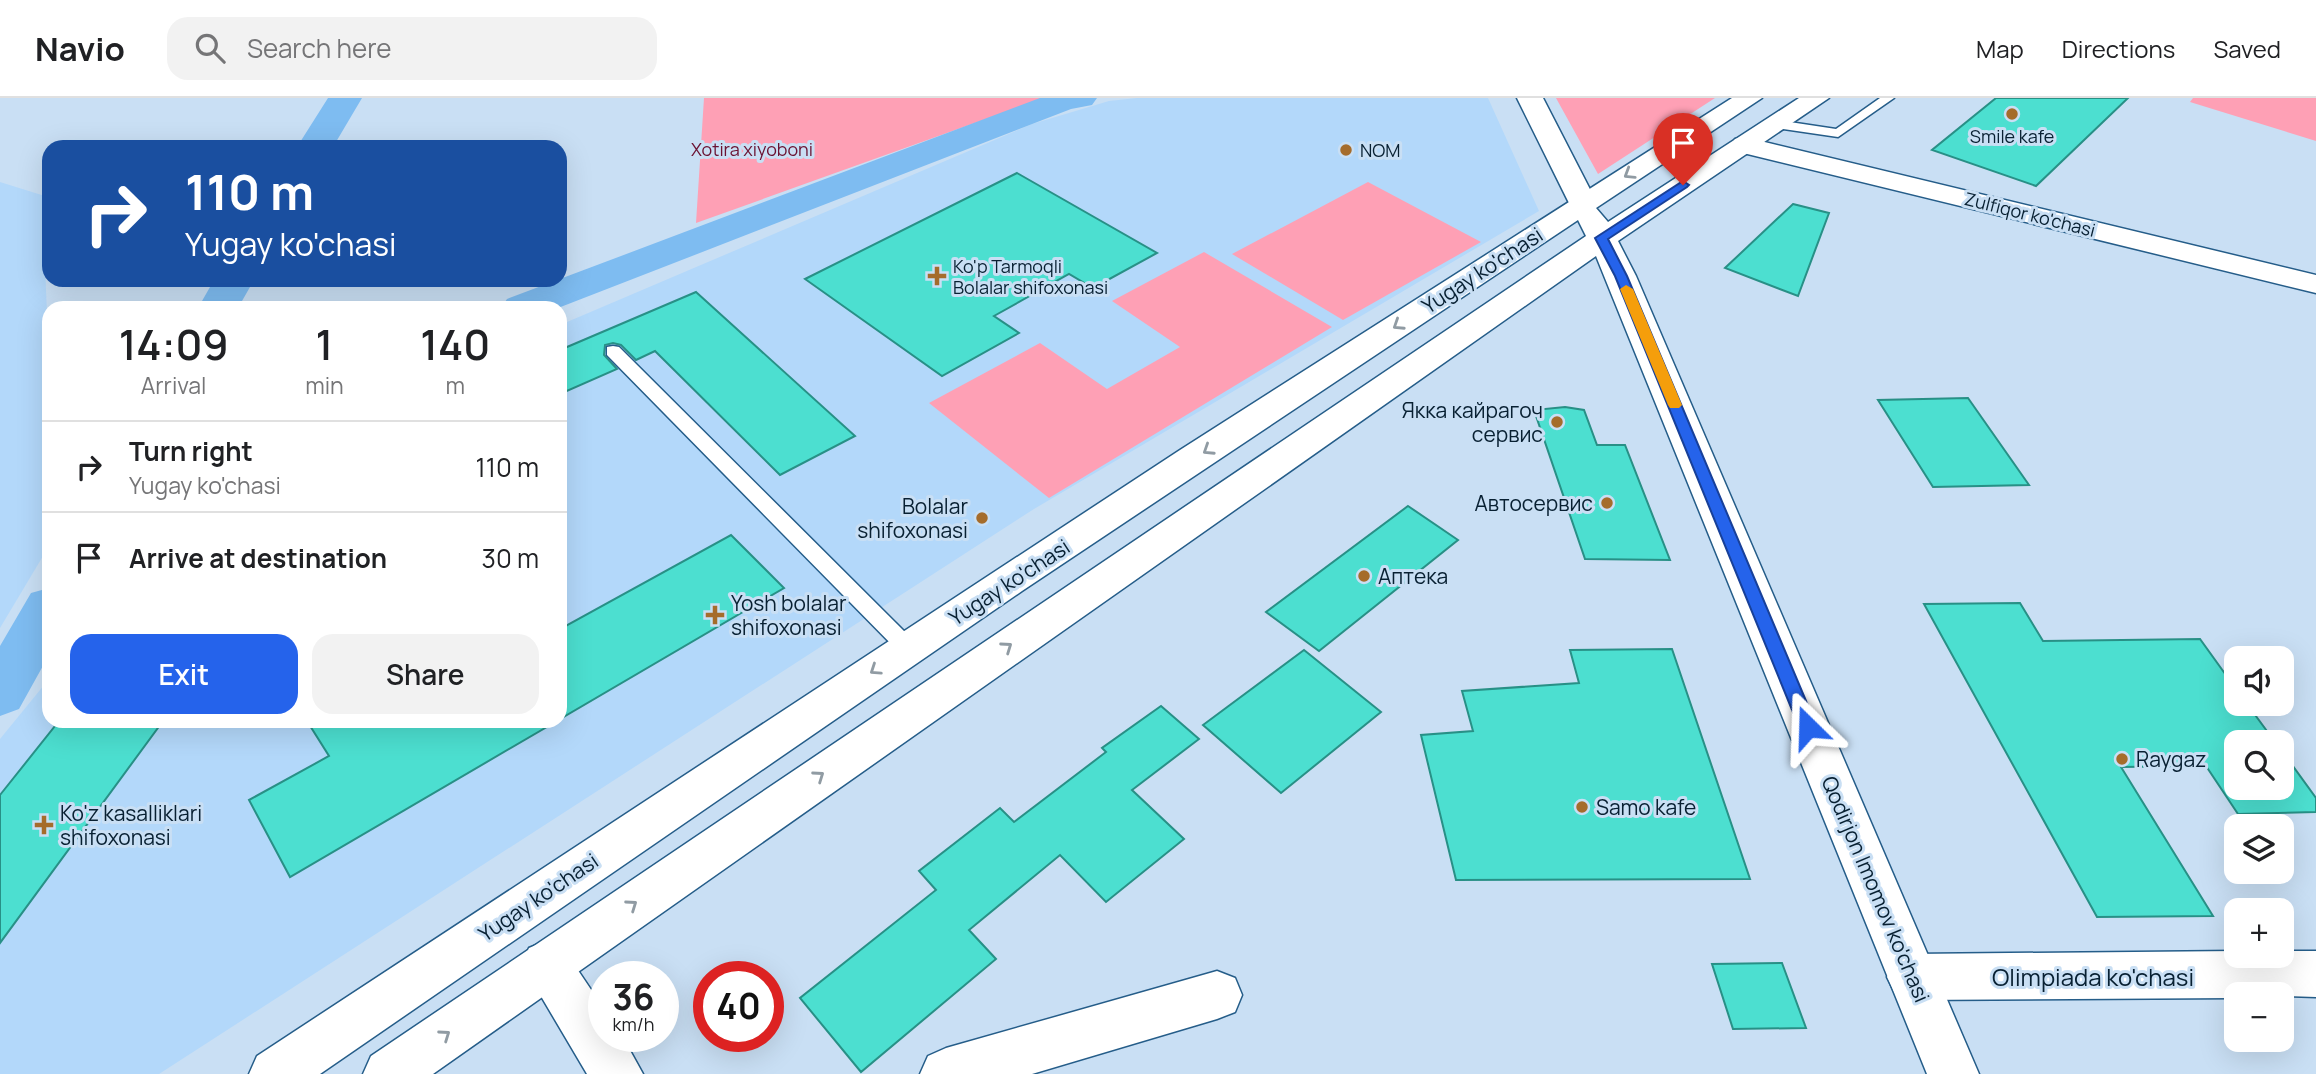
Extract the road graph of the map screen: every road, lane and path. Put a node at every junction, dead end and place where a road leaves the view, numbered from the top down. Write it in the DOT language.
graph roads {
  1 [pos="1530,98"];
  2 [pos="1749,98"];
  3 [pos="1816,98"];
  4 [pos="1888,98"];
  5 [pos="1776,124"];
  6 [pos="1744,145"];
  7 [pos="1583,203"];
  8 [pos="1601,238"];
  9 [pos="2316,284"];
  10 [pos="613,351"];
  11 [pos="908,648"];
  12 [pos="546,964"];
  13 [pos="2316,974"];
  14 [pos="1912,977"];
  15 [pos="1217,995"];
  16 [pos="275,1074"];
  17 [pos="389,1074"];
  18 [pos="617,1074"];
  19 [pos="946,1074"];
  20 [pos="1953,1074"];
  1 -- 7 [label="main road, Qodirjon Imomov ko'chasi"];
  2 -- 7 [label="main road, Yugay ko'chasi, one-way"];
  3 -- 5 [label="main road, Yugay ko'chasi"];
  4 -- 5 [label="lane"];
  5 -- 6 [label="main road, Yugay ko'chasi"];
  6 -- 8 [label="main road, Yugay ko'chasi"];
  6 -- 9 [label="main road, Zulfiqor ko'chasi"];
  7 -- 8 [label="main road, Qodirjon Imomov ko'chasi"];
  7 -- 11 [label="main road, Yugay ko'chasi, one-way"];
  12 -- 8 [label="main road, Yugay ko'chasi, one-way"];
  8 -- 14 [label="main road, Qodirjon Imomov ko'chasi"];
  10 -- 11 [label="lane"];
  11 -- 16 [label="main road, Yugay ko'chasi, one-way"];
  17 -- 12 [label="main road, Yugay ko'chasi, one-way"];
  12 -- 18 [label="main road"];
  13 -- 14 [label="main road, Olimpiada ko'chasi"];
  14 -- 20 [label="main road, Qodirjon Imomov ko'chasi"];
  15 -- 19 [label="main road"];
}
